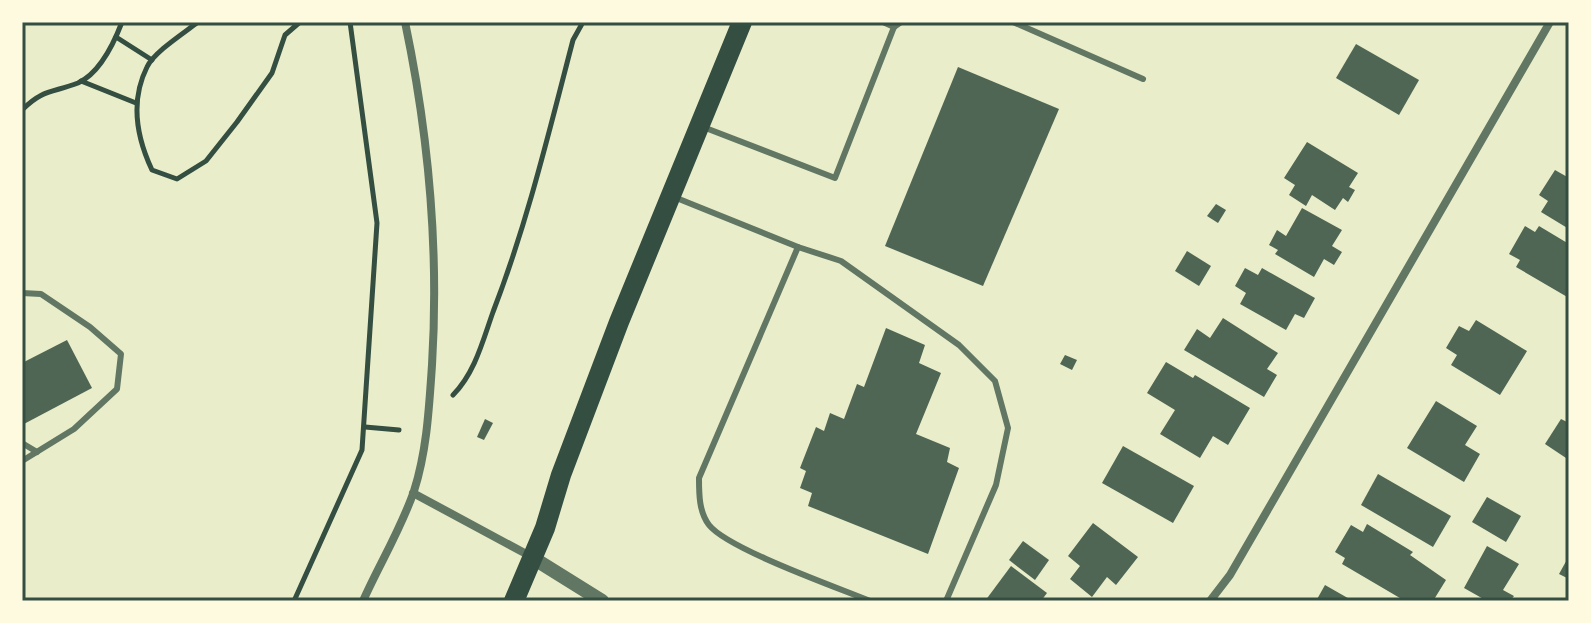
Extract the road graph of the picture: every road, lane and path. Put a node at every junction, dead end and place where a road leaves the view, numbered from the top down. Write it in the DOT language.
graph roads {
  1 [pos="122,22"];
  2 [pos="198,22"];
  3 [pos="282,22"];
  4 [pos="300,22"];
  5 [pos="350,22"];
  6 [pos="405,22"];
  7 [pos="583,22"];
  8 [pos="742,22"];
  9 [pos="883,22"];
  10 [pos="1013,22"];
  11 [pos="1550,22"];
  12 [pos="897,24"];
  13 [pos="290,31"];
  14 [pos="116,37"];
  15 [pos="153,60"];
  16 [pos="1143,79"];
  17 [pos="81,81"];
  18 [pos="136,103"];
  19 [pos="22,110"];
  20 [pos="699,125"];
  21 [pos="670,195"];
  22 [pos="798,247"];
  23 [pos="22,293"];
  24 [pos="446,401"];
  25 [pos="365,427"];
  26 [pos="399,430"];
  27 [pos="22,443"];
  28 [pos="37,452"];
  29 [pos="22,461"];
  30 [pos="413,493"];
  31 [pos="533,558"];
  32 [pos="294,601"];
  33 [pos="363,601"];
  34 [pos="514,601"];
  35 [pos="602,601"];
  36 [pos="870,601"];
  37 [pos="946,601"];
  38 [pos="1210,601"];
  1 -- 14 [label="path"];
  2 -- 15 [label="path"];
  3 -- 13 [label="path"];
  4 -- 13 [label="path"];
  5 -- 25 [label="path"];
  6 -- 30 [label="street"];
  7 -- 24 [label="path"];
  8 -- 20 [label="main road"];
  9 -- 12 [label="lane"];
  10 -- 16 [label="lane"];
  11 -- 38 [label="street"];
  12 -- 20 [label="lane"];
  13 -- 18 [label="path"];
  14 -- 15 [label="path"];
  14 -- 17 [label="path"];
  15 -- 18 [label="path"];
  17 -- 18 [label="path"];
  17 -- 19 [label="path"];
  20 -- 21 [label="main road"];
  21 -- 22 [label="lane"];
  21 -- 31 [label="main road"];
  22 -- 36 [label="lane"];
  22 -- 37 [label="lane"];
  23 -- 28 [label="lane"];
  25 -- 26 [label="path"];
  25 -- 32 [label="path"];
  27 -- 28 [label="lane"];
  28 -- 29 [label="lane"];
  30 -- 31 [label="street"];
  30 -- 33 [label="street"];
  31 -- 34 [label="main road"];
  31 -- 35 [label="street"];
}
